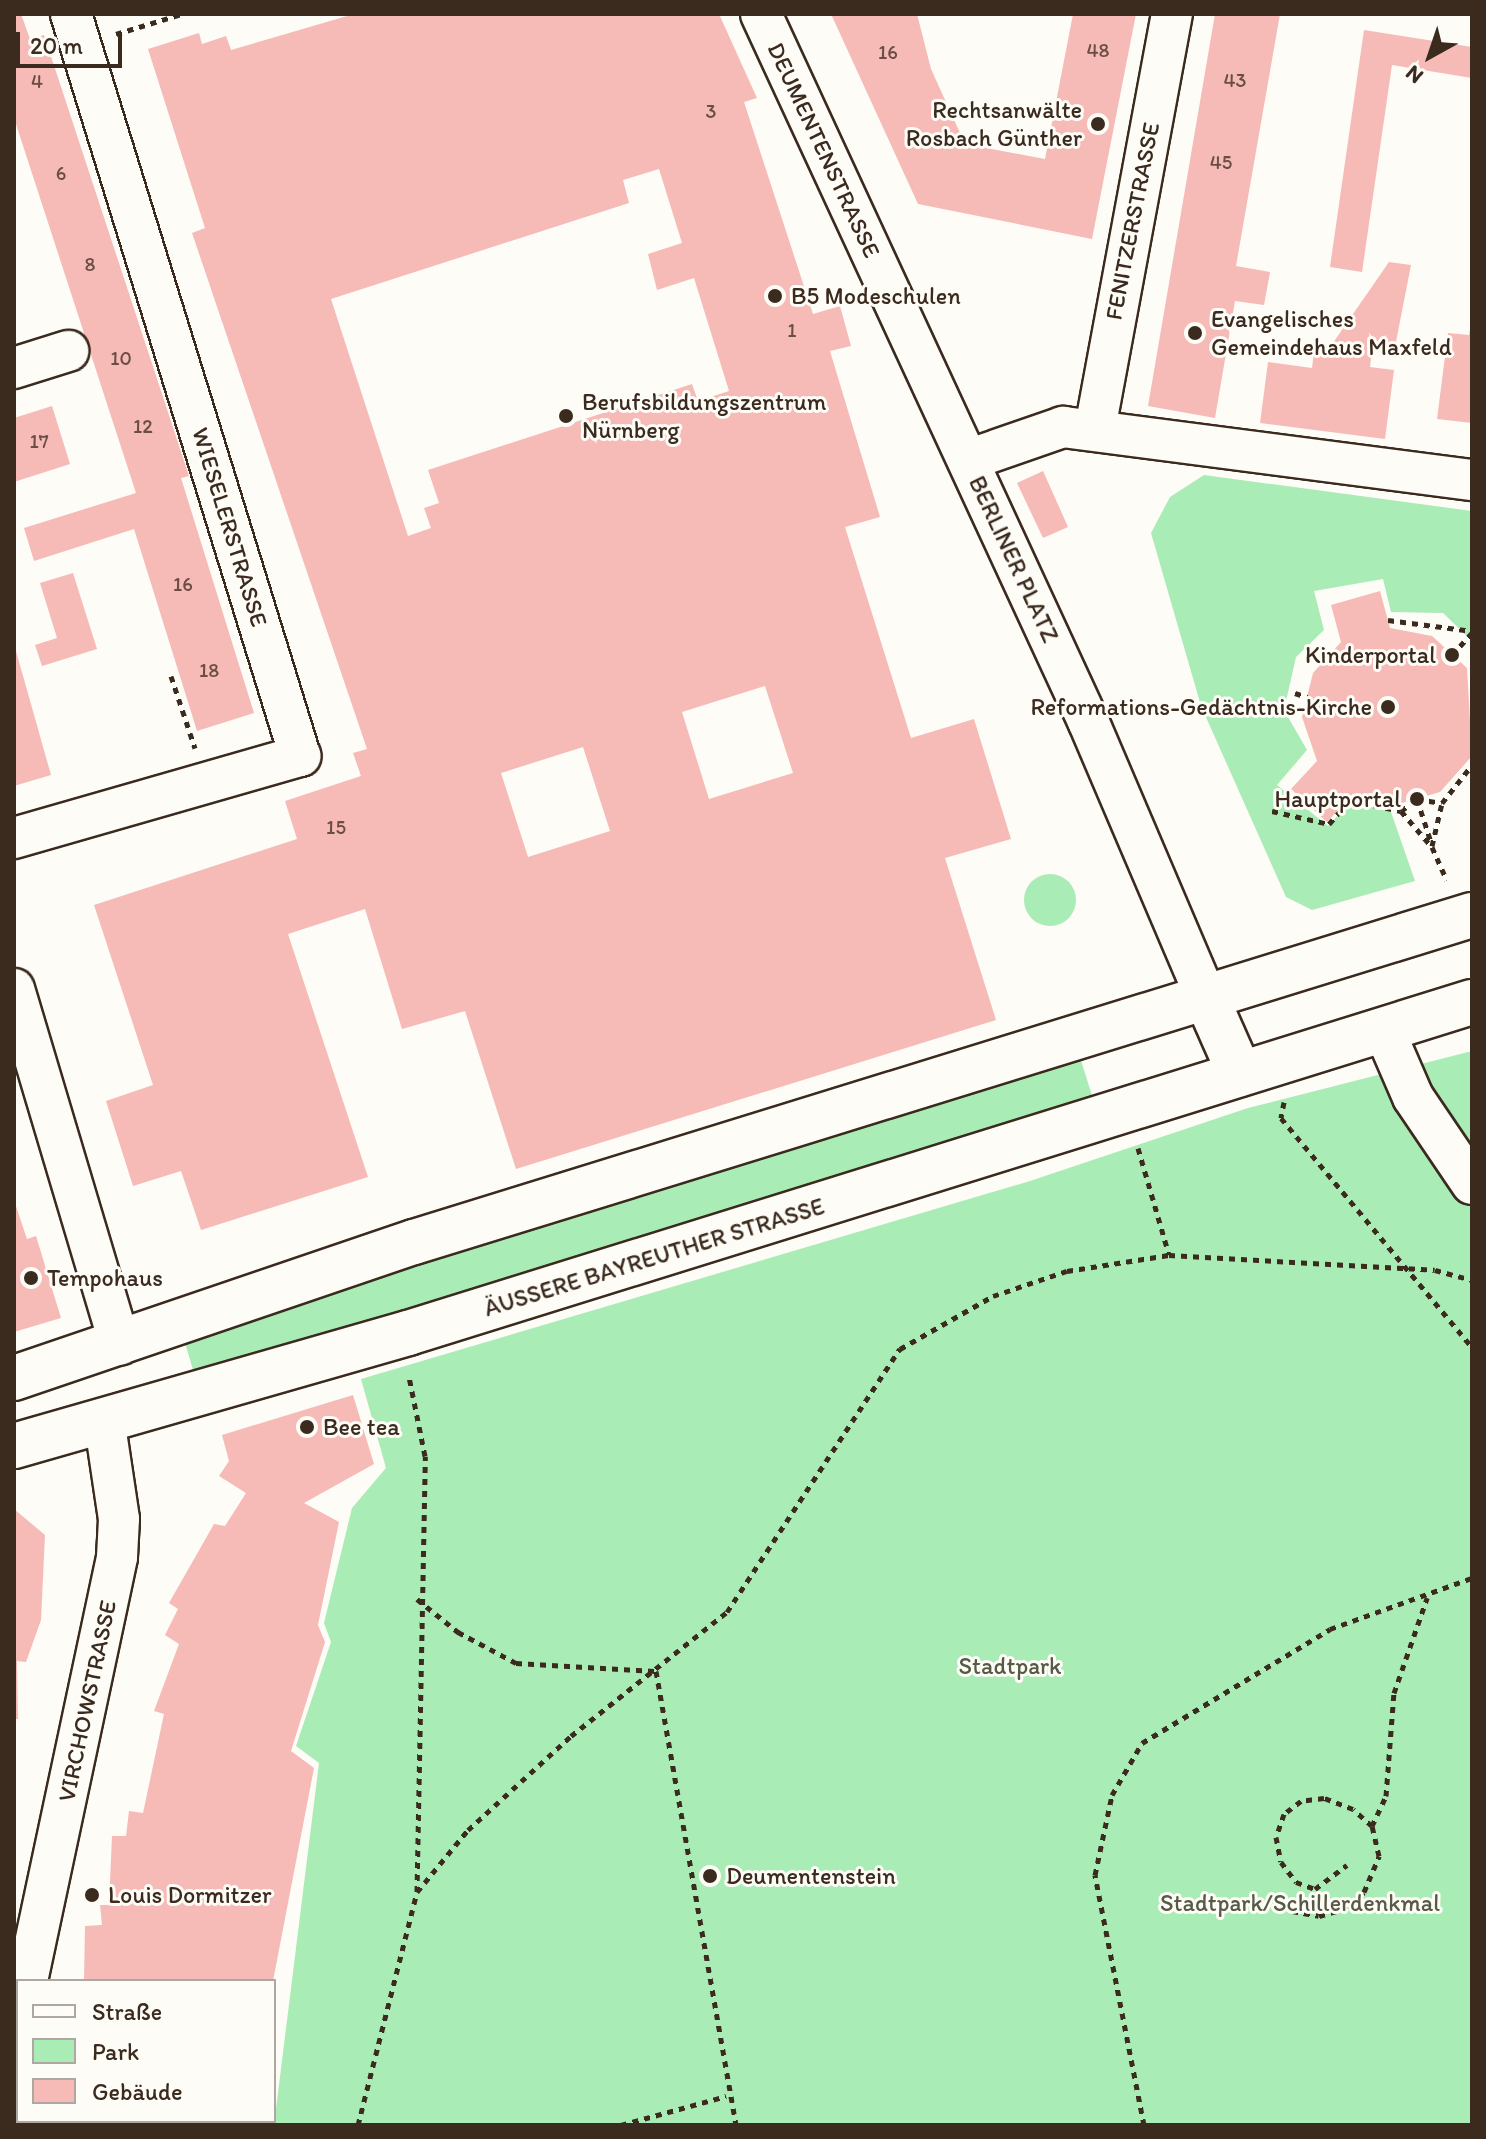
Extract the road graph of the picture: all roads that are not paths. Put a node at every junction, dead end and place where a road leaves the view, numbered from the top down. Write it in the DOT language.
graph roads {
  1 [pos="761,14"];
  2 [pos="1172,14"];
  3 [pos="76,30"];
  4 [pos="68,351"];
  5 [pos="14,368"];
  6 [pos="1095,429"];
  7 [pos="968,460"];
  8 [pos="1472,480"];
  9 [pos="14,838"];
  10 [pos="1472,915"];
  11 [pos="14,989"];
  12 [pos="1206,997"];
  13 [pos="1472,1002"];
  14 [pos="1384,1030"];
  15 [pos="1240,1074"];
  16 [pos="1472,1184"];
  17 [pos="120,1345"];
  18 [pos="14,1378"];
  19 [pos="104,1419"];
  20 [pos="14,1446"];
  21 [pos="27,1979"];
  1 -- 7 [label="street, DEUMENTENSTRASSE"];
  2 -- 6 [label="street, FENITZERSTRASSE"];
  3 -- 9 [label="street, WIESELERSTRASSE"];
  4 -- 5 [label="street"];
  6 -- 7 [label="street, BERLINER PLATZ"];
  6 -- 8 [label="street, BERLINER PLATZ"];
  7 -- 12 [label="street, BERLINER PLATZ"];
  10 -- 12 [label="main road"];
  11 -- 17 [label="street"];
  12 -- 15 [label="main road"];
  12 -- 17 [label="main road"];
  13 -- 14 [label="main road, ÄUSSERE BAYREUTHER STRASSE"];
  14 -- 15 [label="main road, ÄUSSERE BAYREUTHER STRASSE"];
  14 -- 16 [label="street"];
  15 -- 19 [label="main road, ÄUSSERE BAYREUTHER STRASSE"];
  17 -- 18 [label="main road"];
  19 -- 20 [label="main road, ÄUSSERE BAYREUTHER STRASSE"];
  19 -- 21 [label="street, VIRCHOWSTRASSE"];
}
